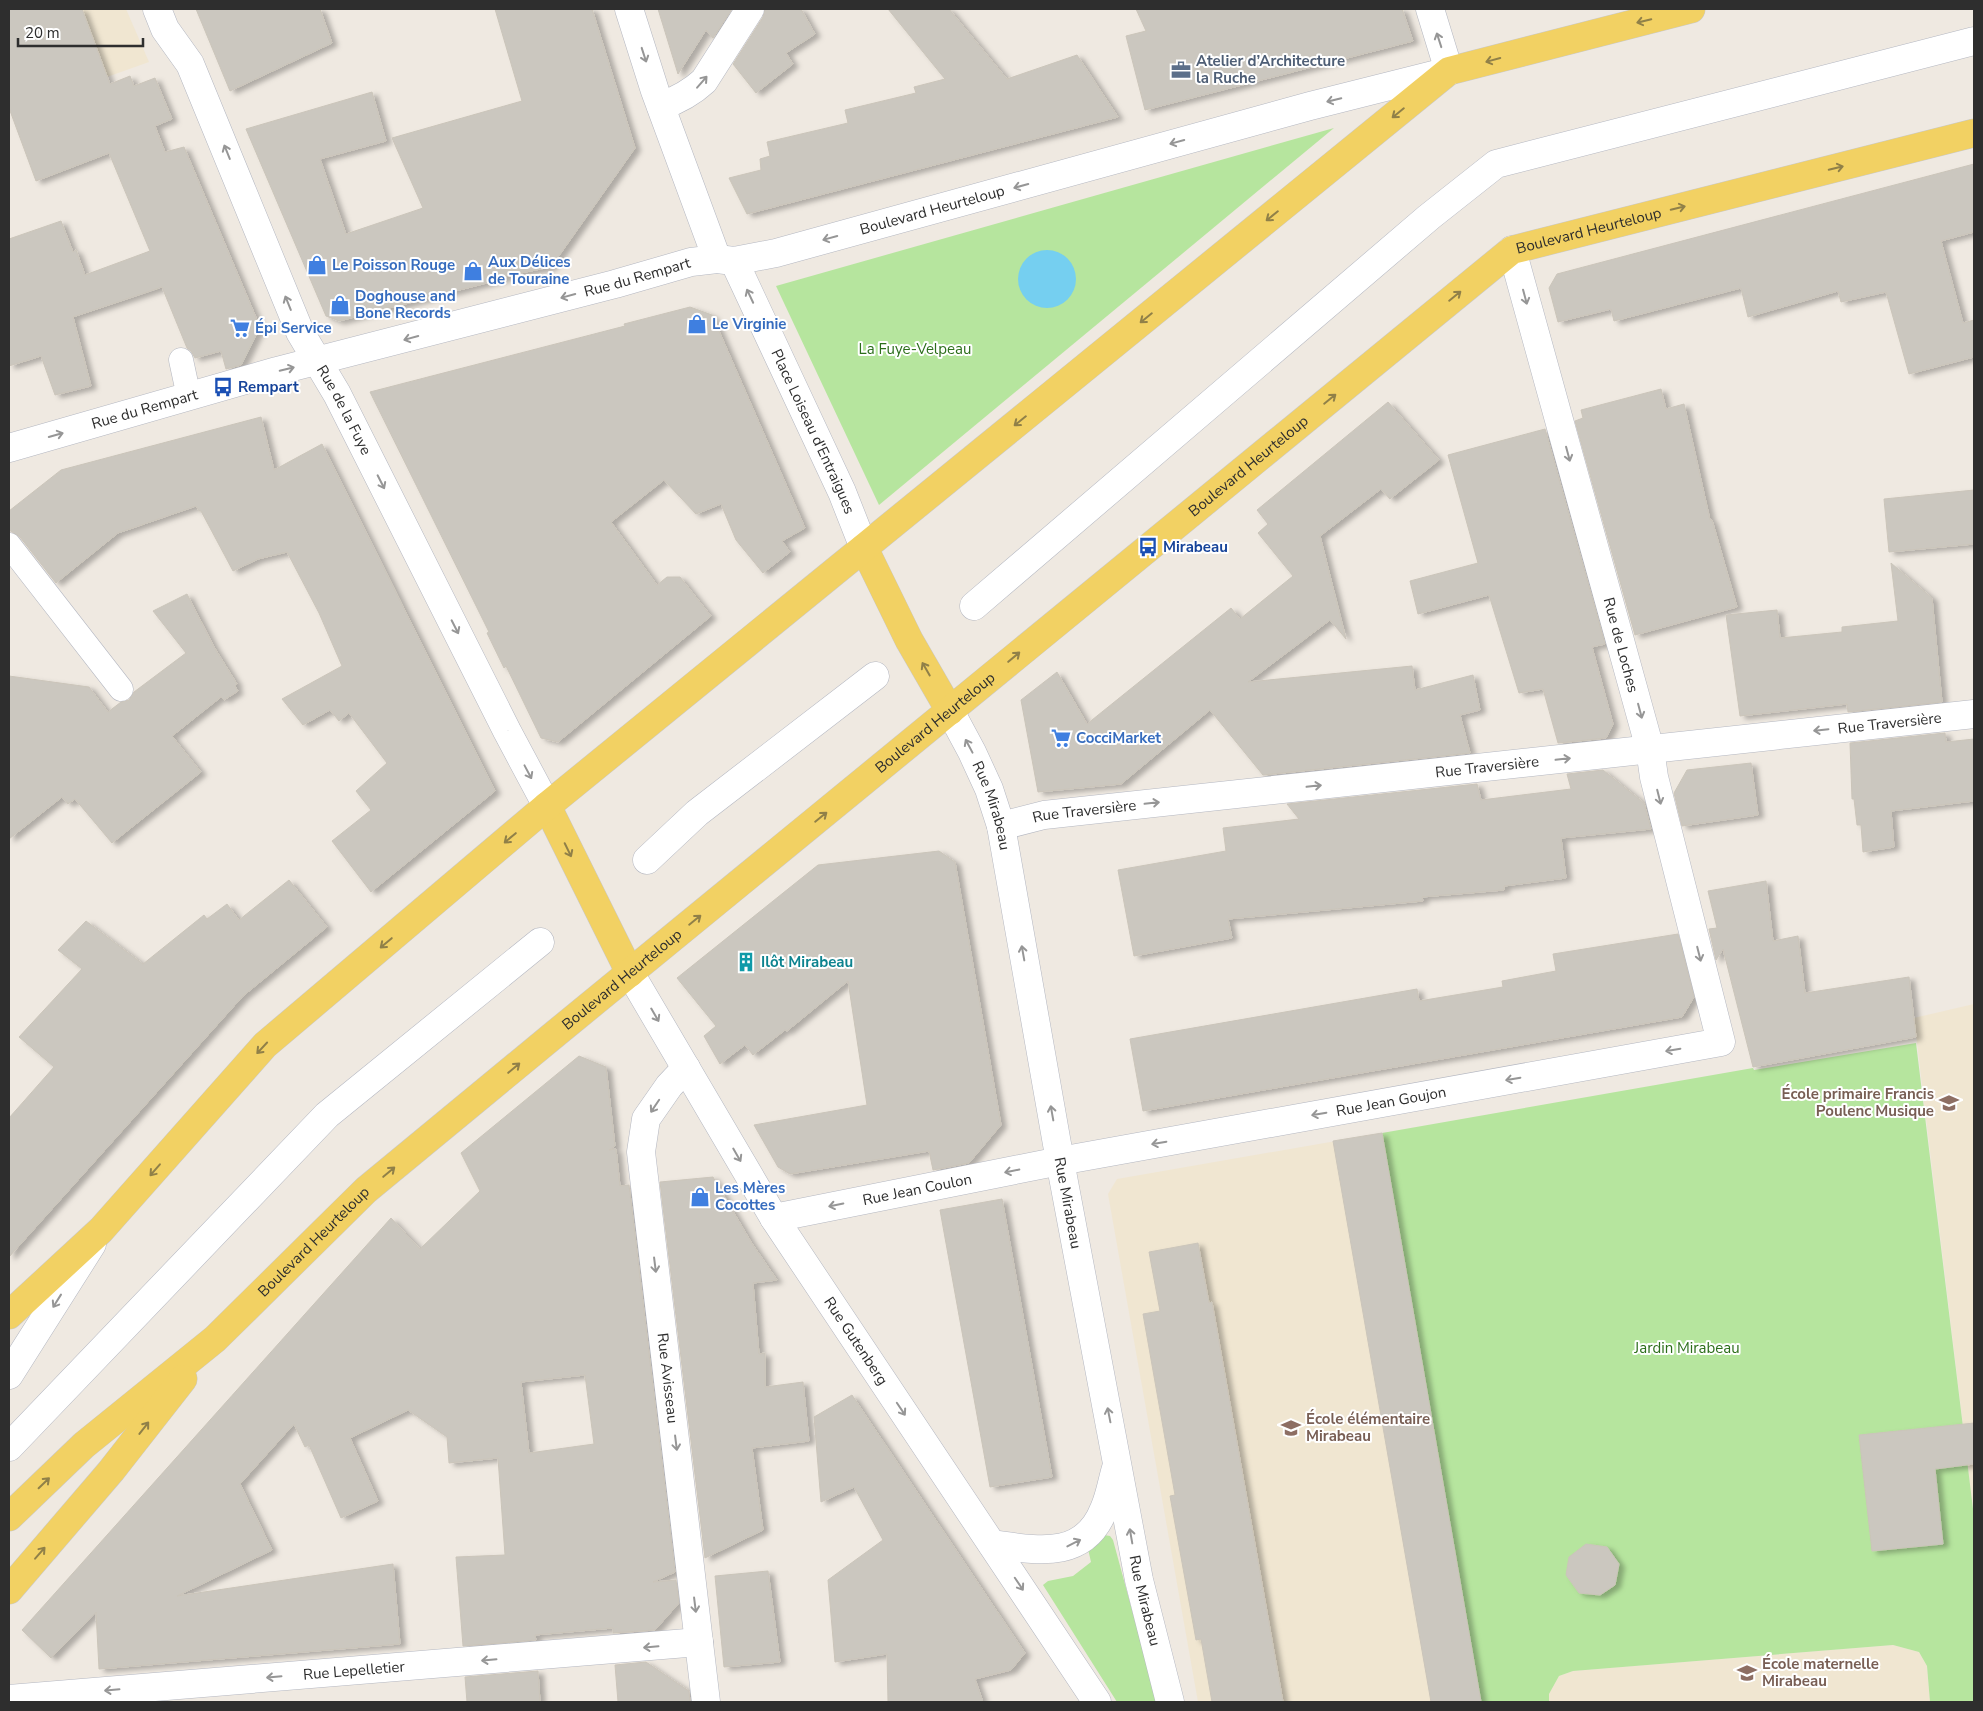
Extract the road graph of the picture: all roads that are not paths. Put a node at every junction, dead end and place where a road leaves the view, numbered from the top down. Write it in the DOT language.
graph roads {
  1 [pos="157,9"];
  2 [pos="629,9"];
  3 [pos="750,9"];
  4 [pos="1430,9"];
  5 [pos="1691,9"];
  6 [pos="1974,42"];
  7 [pos="1449,71"];
  8 [pos="661,106"];
  9 [pos="1974,133"];
  10 [pos="1512,250"];
  11 [pos="725,260"];
  12 [pos="181,360"];
  13 [pos="318,362"];
  14 [pos="189,397"];
  15 [pos="9,448"];
  16 [pos="9,545"];
  17 [pos="864,548"];
  18 [pos="974,606"];
  19 [pos="875,676"];
  20 [pos="120,689"];
  21 [pos="950,711"];
  22 [pos="1974,714"];
  23 [pos="1650,749"];
  24 [pos="547,806"];
  25 [pos="1001,826"];
  26 [pos="647,860"];
  27 [pos="540,942"];
  28 [pos="630,973"];
  29 [pos="1721,1042"];
  30 [pos="686,1068"];
  31 [pos="1060,1161"];
  32 [pos="774,1218"];
  33 [pos="101,1230"];
  34 [pos="9,1316"];
  35 [pos="215,1339"];
  36 [pos="9,1375"];
  37 [pos="9,1447"];
  38 [pos="1118,1463"];
  39 [pos="9,1517"];
  40 [pos="992,1544"];
  41 [pos="9,1590"];
  42 [pos="699,1642"];
  43 [pos="9,1699"];
  44 [pos="706,1702"];
  45 [pos="1097,1702"];
  46 [pos="1170,1702"];
  13 -- 1 [label="street, Rue de la Fuye, one-way"];
  2 -- 8 [label="street, one-way"];
  8 -- 3 [label="street, one-way"];
  7 -- 4 [label="street, one-way"];
  5 -- 7 [label="main road, Boulevard Heurteloup, one-way"];
  6 -- 18 [label="street"];
  7 -- 11 [label="street, Boulevard Heurteloup, one-way"];
  7 -- 17 [label="main road, Boulevard Heurteloup, one-way"];
  8 -- 11 [label="street"];
  10 -- 9 [label="main road, Boulevard Heurteloup, one-way"];
  21 -- 10 [label="main road, Boulevard Heurteloup, one-way"];
  10 -- 23 [label="street, Rue de Loches, one-way"];
  11 -- 13 [label="street, Rue du Rempart, one-way"];
  17 -- 11 [label="street, Place Loiseau d'Entraigues, one-way"];
  12 -- 14 [label="lane"];
  14 -- 13 [label="street, Rue du Rempart, one-way"];
  13 -- 24 [label="street, Rue de la Fuye, one-way"];
  15 -- 14 [label="street, Rue du Rempart, one-way"];
  16 -- 20 [label="lane"];
  21 -- 17 [label="main road, one-way"];
  17 -- 24 [label="main road, Boulevard Heurteloup"];
  19 -- 26 [label="street"];
  25 -- 21 [label="street, Rue Mirabeau, one-way"];
  28 -- 21 [label="main road, Boulevard Heurteloup, one-way"];
  22 -- 23 [label="street, Rue Traversière, one-way"];
  25 -- 23 [label="street, Rue Traversière, one-way"];
  23 -- 29 [label="street, Rue de Loches, one-way"];
  24 -- 28 [label="main road, one-way"];
  24 -- 33 [label="main road, Boulevard Heurteloup, one-way"];
  31 -- 25 [label="street, Rue Mirabeau, one-way"];
  27 -- 37 [label="street"];
  28 -- 30 [label="street, Rue Gutenberg, one-way"];
  35 -- 28 [label="main road, Boulevard Heurteloup, one-way"];
  29 -- 31 [label="street, Rue Jean Goujon, one-way"];
  30 -- 32 [label="street, Rue Gutenberg, one-way"];
  30 -- 42 [label="street, Rue Avisseau, one-way"];
  31 -- 32 [label="street, Rue Jean Coulon, one-way"];
  38 -- 31 [label="street, Rue Mirabeau, one-way"];
  32 -- 40 [label="street, Rue Gutenberg, one-way"];
  33 -- 34 [label="main road"];
  33 -- 36 [label="street, Boulevard Heurteloup, one-way"];
  39 -- 35 [label="main road, Boulevard Heurteloup, one-way"];
  41 -- 35 [label="main road, one-way"];
  40 -- 38 [label="street, one-way"];
  46 -- 38 [label="street, Rue Mirabeau, one-way"];
  40 -- 45 [label="street, Rue Gutenberg, one-way"];
  42 -- 43 [label="street, Rue Lepelletier, one-way"];
  42 -- 44 [label="street, Rue Avisseau"];
}
